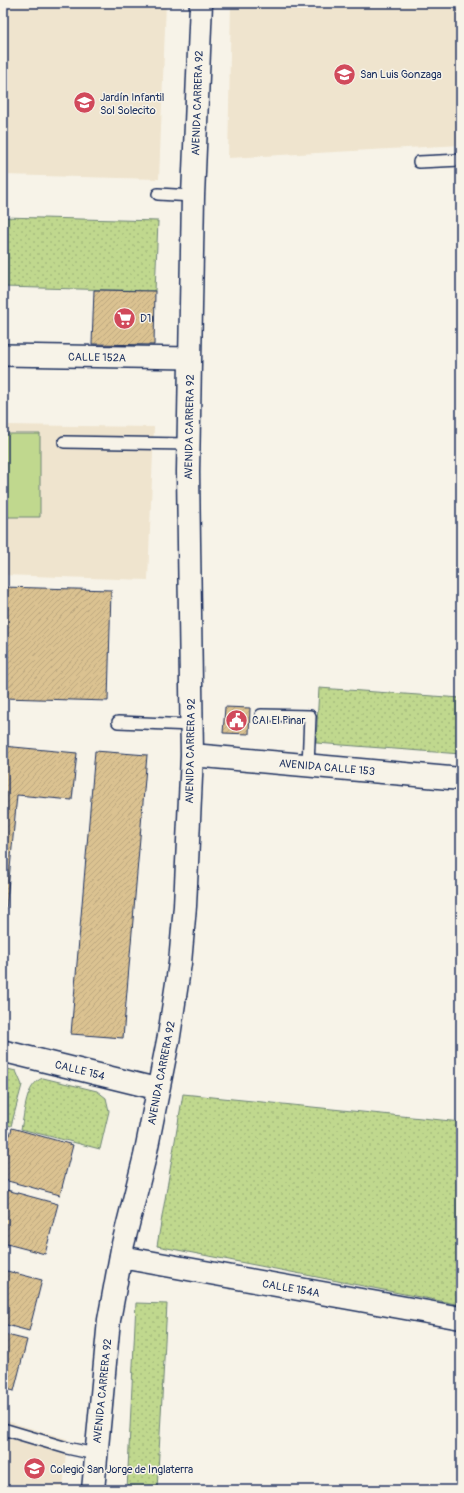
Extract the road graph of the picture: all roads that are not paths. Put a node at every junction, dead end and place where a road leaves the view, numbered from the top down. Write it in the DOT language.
graph roads {
  1 [pos="201,3"];
  2 [pos="461,160"];
  3 [pos="419,162"];
  4 [pos="158,194"];
  5 [pos="193,196"];
  6 [pos="3,356"];
  7 [pos="190,358"];
  8 [pos="64,442"];
  9 [pos="188,444"];
  10 [pos="261,715"];
  11 [pos="118,722"];
  12 [pos="192,725"];
  13 [pos="192,756"];
  14 [pos="308,766"];
  15 [pos="461,779"];
  16 [pos="3,1051"];
  17 [pos="158,1089"];
  18 [pos="121,1257"];
  19 [pos="461,1318"];
  20 [pos="3,1430"];
  21 [pos="95,1454"];
  22 [pos="93,1490"];
  1 -- 5 [label="main road, AVENIDA CARRERA 92"];
  2 -- 3 [label="lane"];
  4 -- 5 [label="lane"];
  5 -- 7 [label="main road, AVENIDA CARRERA 92"];
  6 -- 7 [label="street, CALLE 152A"];
  7 -- 9 [label="main road, AVENIDA CARRERA 92"];
  8 -- 9 [label="lane"];
  9 -- 12 [label="main road, AVENIDA CARRERA 92"];
  10 -- 14 [label="lane"];
  11 -- 12 [label="lane"];
  12 -- 13 [label="main road, AVENIDA CARRERA 92"];
  13 -- 14 [label="main road, AVENIDA CALLE 153"];
  13 -- 17 [label="main road, AVENIDA CARRERA 92"];
  14 -- 15 [label="main road, AVENIDA CALLE 153"];
  16 -- 17 [label="street, CALLE 154"];
  17 -- 18 [label="main road, AVENIDA CARRERA 92"];
  18 -- 19 [label="main road, CALLE 154A"];
  18 -- 21 [label="main road, AVENIDA CARRERA 92"];
  20 -- 21 [label="lane"];
  21 -- 22 [label="main road, AVENIDA CARRERA 92"];
}
